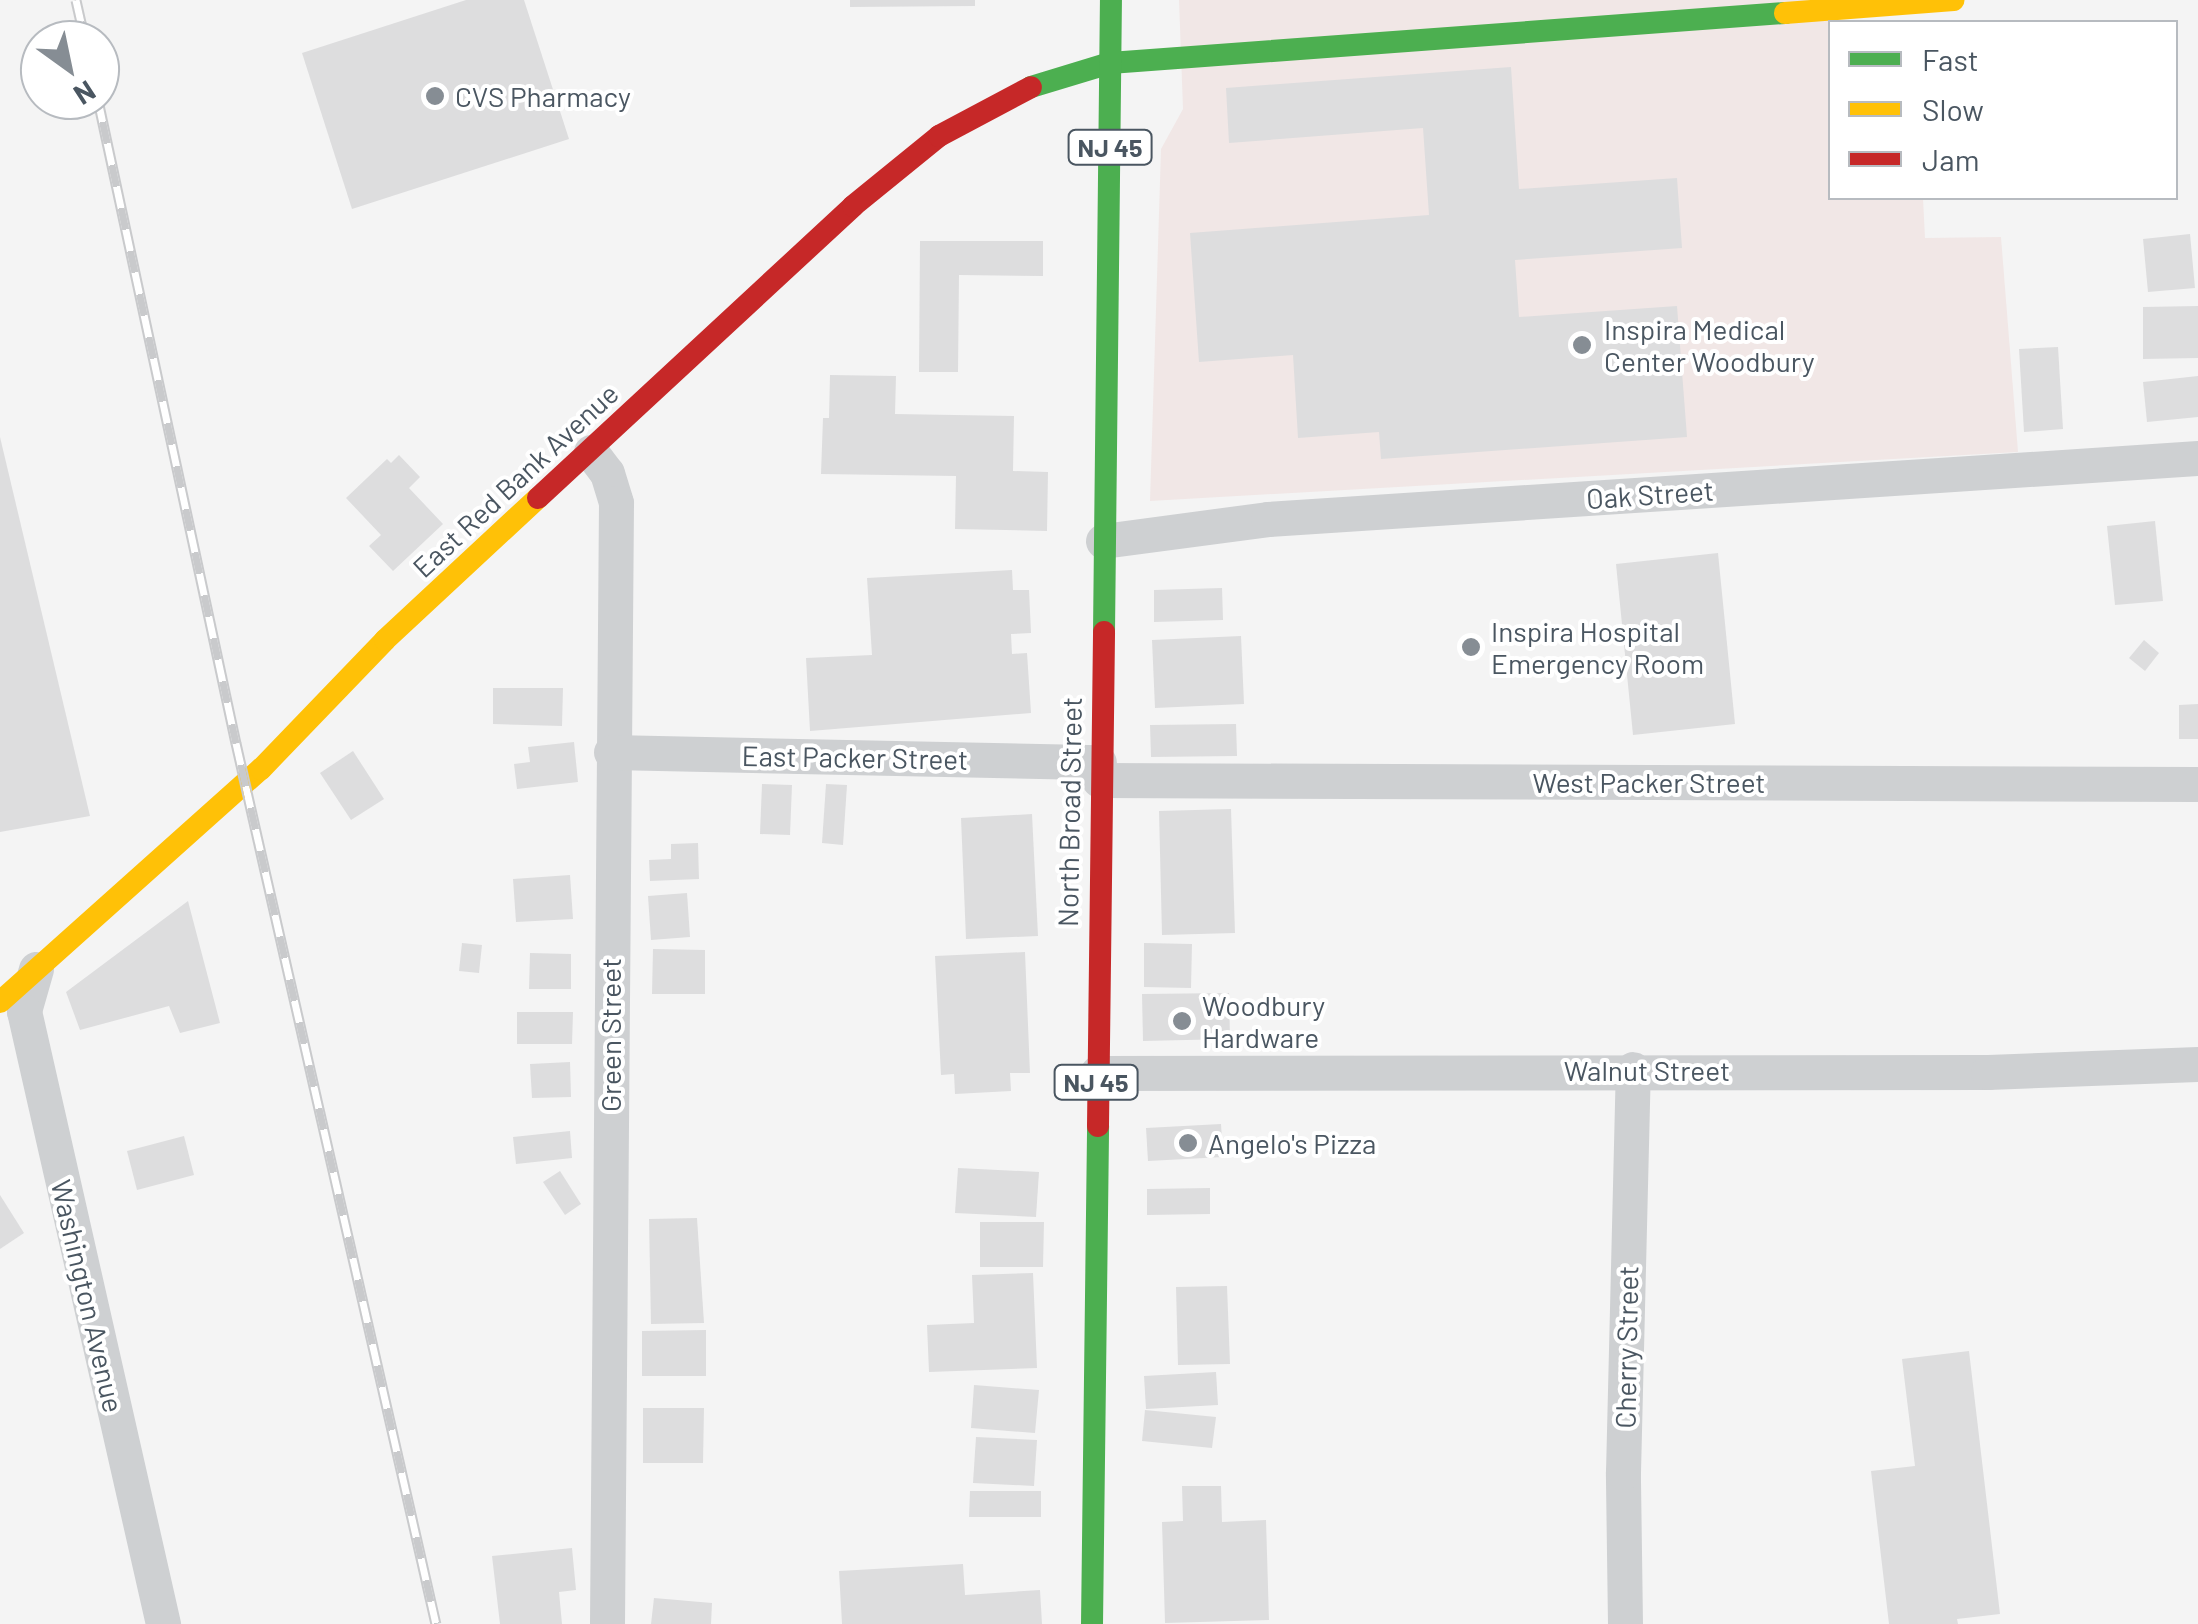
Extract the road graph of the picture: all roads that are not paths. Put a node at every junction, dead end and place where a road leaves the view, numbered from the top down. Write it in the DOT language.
graph roads {
  1 [pos="1111,0"];
  2 [pos="1952,0"];
  3 [pos="1110,63"];
  4 [pos="591,452"];
  5 [pos="2198,458"];
  6 [pos="1103,541"];
  7 [pos="611,752"];
  8 [pos="1099,771"];
  9 [pos="2198,784"];
  10 [pos="36,968"];
  11 [pos="0,1002"];
  12 [pos="2198,1064"];
  13 [pos="1633,1069"];
  14 [pos="1096,1073"];
  15 [pos="163,1624"];
  16 [pos="607,1624"];
  17 [pos="1092,1624"];
  18 [pos="1625,1624"];
  1 -- 3 [label="street, North Broad Street / NJ 45"];
  2 -- 3 [label="street, East Red Bank Avenue"];
  3 -- 4 [label="street, East Red Bank Avenue"];
  3 -- 6 [label="street, North Broad Street / NJ 45"];
  4 -- 7 [label="street, Green Street"];
  4 -- 10 [label="street, East Red Bank Avenue"];
  5 -- 6 [label="street, Oak Street"];
  6 -- 8 [label="street, North Broad Street / NJ 45"];
  7 -- 8 [label="street, East Packer Street"];
  7 -- 16 [label="street, Green Street"];
  8 -- 9 [label="street, West Packer Street"];
  8 -- 14 [label="street, North Broad Street / NJ 45"];
  10 -- 11 [label="street, East Red Bank Avenue"];
  10 -- 15 [label="street, Washington Avenue"];
  12 -- 13 [label="street, Walnut Street"];
  13 -- 14 [label="street, Walnut Street"];
  13 -- 18 [label="street, Cherry Street"];
  14 -- 17 [label="street, North Broad Street / NJ 45"];
}
